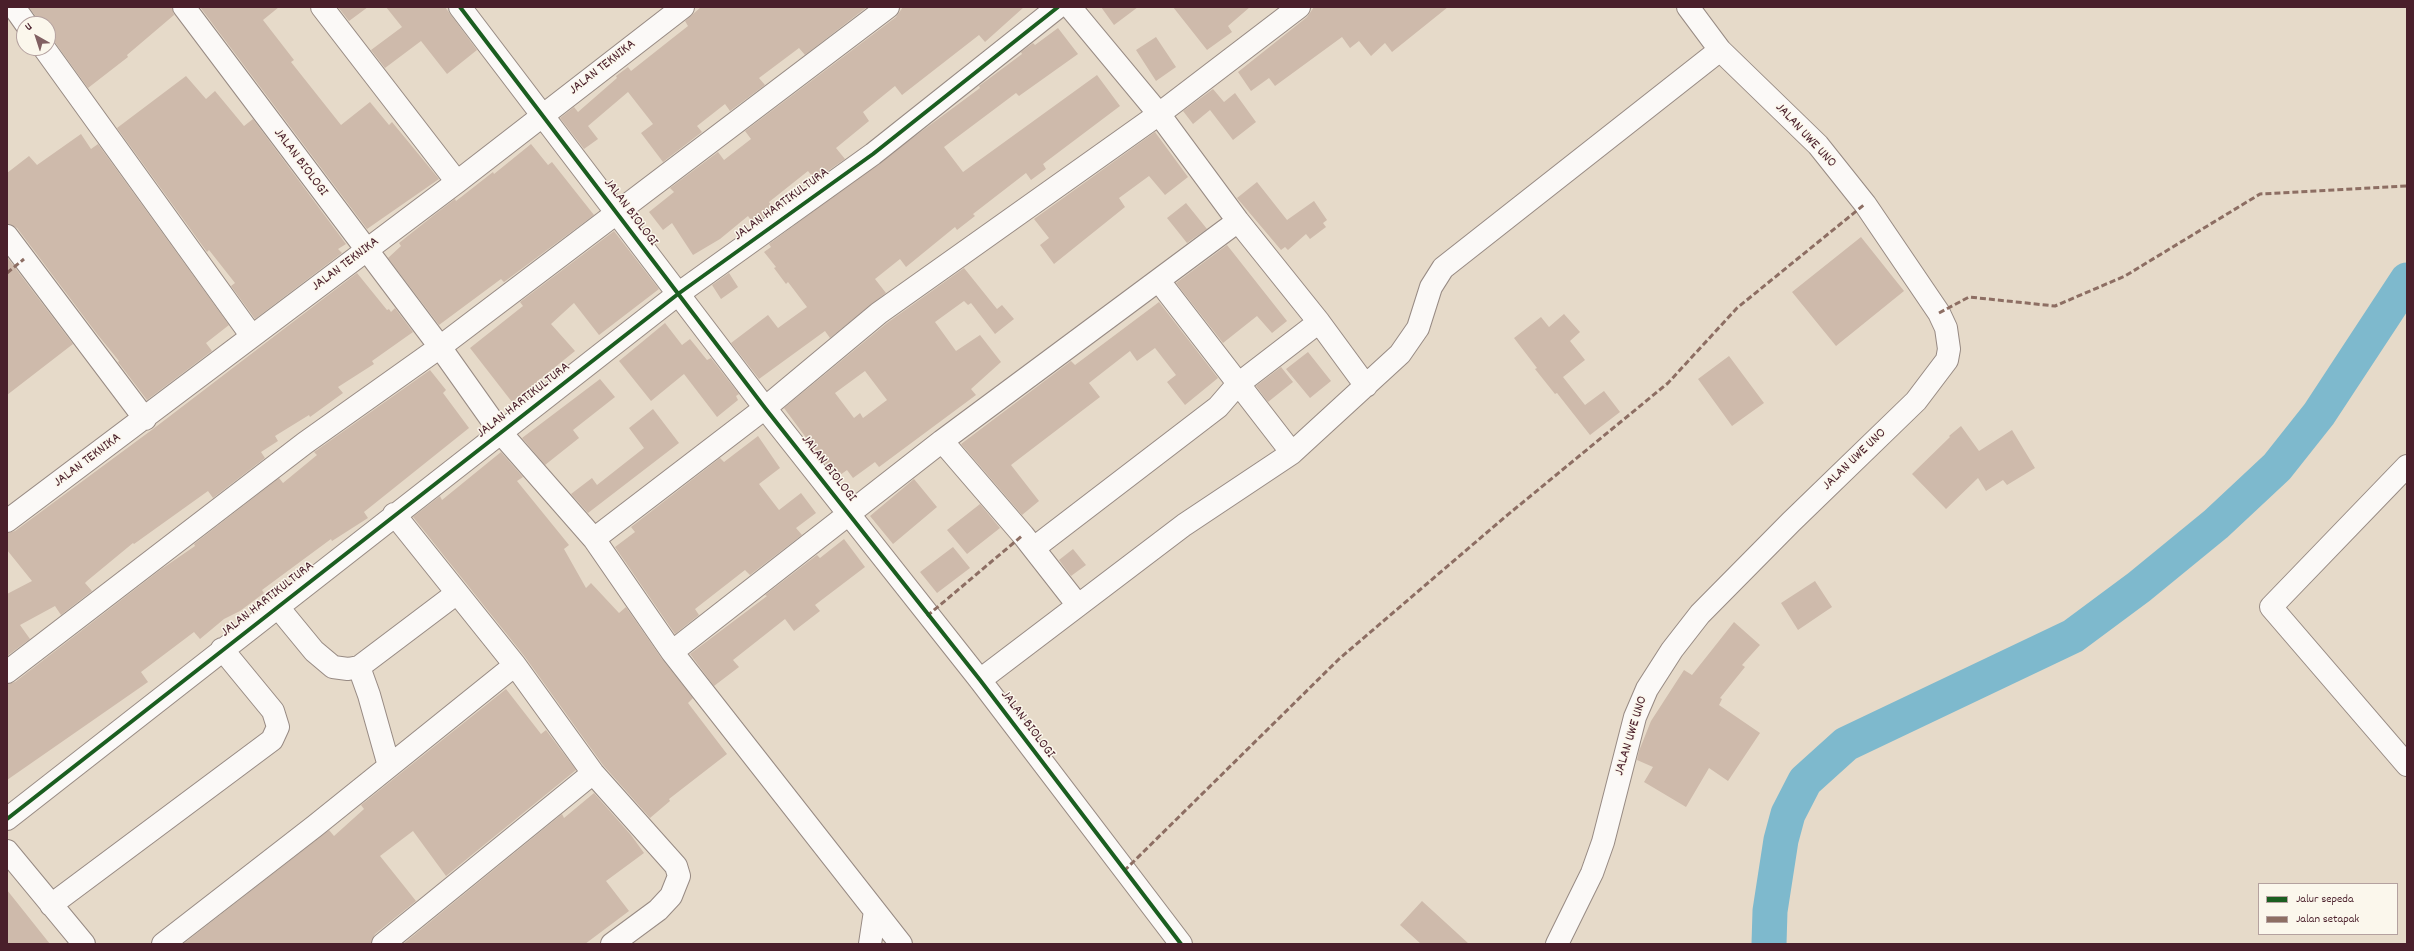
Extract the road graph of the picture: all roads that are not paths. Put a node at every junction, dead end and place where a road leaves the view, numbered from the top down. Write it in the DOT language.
graph roads {
  1 [pos="184,7"];
  2 [pos="322,7"];
  3 [pos="460,7"];
  4 [pos="683,7"];
  5 [pos="888,7"];
  6 [pos="1058,7"];
  7 [pos="1070,7"];
  8 [pos="1299,7"];
  9 [pos="1688,7"];
  10 [pos="1720,50"];
  11 [pos="50,56"];
  12 [pos="543,114"];
  13 [pos="1159,114"];
  14 [pos="457,182"];
  15 [pos="616,213"];
  16 [pos="1238,221"];
  17 [pos="7,236"];
  18 [pos="366,250"];
  19 [pos="1159,281"];
  20 [pos="678,294"];
  21 [pos="1319,322"];
  22 [pos="251,335"];
  23 [pos="440,347"];
  24 [pos="1237,385"];
  25 [pos="1366,386"];
  26 [pos="765,408"];
  27 [pos="145,419"];
  28 [pos="501,433"];
  29 [pos="942,441"];
  30 [pos="1292,453"];
  31 [pos="2407,466"];
  32 [pos="10,511"];
  33 [pos="848,512"];
  34 [pos="394,514"];
  35 [pos="594,539"];
  36 [pos="1034,548"];
  37 [pos="457,593"];
  38 [pos="1077,604"];
  39 [pos="277,606"];
  40 [pos="222,649"];
  41 [pos="672,652"];
  42 [pos="515,665"];
  43 [pos="359,667"];
  44 [pos="7,672"];
  45 [pos="980,680"];
  46 [pos="2407,765"];
  47 [pos="389,766"];
  48 [pos="593,773"];
  49 [pos="7,819"];
  50 [pos="7,851"];
  51 [pos="51,905"];
  52 [pos="875,911"];
  53 [pos="84,944"];
  54 [pos="163,944"];
  55 [pos="383,944"];
  56 [pos="612,944"];
  57 [pos="870,944"];
  58 [pos="901,944"];
  59 [pos="1181,944"];
  60 [pos="1556,944"];
  1 -- 18 [label="street, JALAN BIOLOGI"];
  2 -- 14 [label="street"];
  3 -- 12 [label="street, JALAN BIOLOGI"];
  4 -- 12 [label="street, JALAN TEKNIKA"];
  5 -- 15 [label="street"];
  6 -- 20 [label="street, JALAN HARTIKULTURA"];
  7 -- 13 [label="street"];
  8 -- 13 [label="street"];
  9 -- 10 [label="street, JALAN UWE UNO"];
  10 -- 25 [label="street"];
  10 -- 60 [label="street, JALAN UWE UNO"];
  11 -- 22 [label="street"];
  12 -- 14 [label="street, JALAN TEKNIKA"];
  12 -- 15 [label="street, JALAN BIOLOGI"];
  13 -- 16 [label="street"];
  13 -- 26 [label="street"];
  14 -- 18 [label="street, JALAN TEKNIKA"];
  15 -- 20 [label="street, JALAN BIOLOGI"];
  15 -- 23 [label="street"];
  16 -- 19 [label="street"];
  16 -- 21 [label="street"];
  17 -- 27 [label="street"];
  18 -- 22 [label="street, JALAN TEKNIKA"];
  18 -- 23 [label="street, JALAN BIOLOGI"];
  19 -- 24 [label="street"];
  19 -- 29 [label="street"];
  20 -- 26 [label="street, JALAN BIOLOGI"];
  20 -- 28 [label="street, JALAN HARTIKULTURA"];
  21 -- 24 [label="street"];
  21 -- 25 [label="street"];
  22 -- 27 [label="street, JALAN TEKNIKA"];
  23 -- 28 [label="street, JALAN BIOLOGI"];
  23 -- 44 [label="street"];
  24 -- 30 [label="street"];
  24 -- 36 [label="street"];
  25 -- 30 [label="street"];
  26 -- 33 [label="street, JALAN BIOLOGI"];
  26 -- 35 [label="street"];
  27 -- 32 [label="street, JALAN TEKNIKA"];
  28 -- 34 [label="street, JALAN HARTIKULTURA"];
  28 -- 35 [label="street, JALAN BIOLOGI"];
  29 -- 33 [label="street"];
  29 -- 36 [label="street"];
  30 -- 38 [label="street"];
  31 -- 46 [label="street"];
  33 -- 41 [label="street"];
  33 -- 45 [label="street, JALAN BIOLOGI"];
  34 -- 37 [label="street"];
  34 -- 39 [label="street, JALAN HARTIKULTURA"];
  35 -- 41 [label="street, JALAN BIOLOGI"];
  36 -- 38 [label="street"];
  37 -- 42 [label="street"];
  37 -- 43 [label="street"];
  38 -- 45 [label="street"];
  39 -- 40 [label="street, JALAN HARTIKULTURA"];
  39 -- 43 [label="street"];
  40 -- 49 [label="street, JALAN HARTIKULTURA"];
  40 -- 51 [label="street"];
  41 -- 52 [label="street, JALAN BIOLOGI"];
  42 -- 47 [label="street"];
  42 -- 48 [label="street"];
  43 -- 47 [label="street"];
  45 -- 59 [label="street, JALAN BIOLOGI"];
  47 -- 54 [label="street"];
  48 -- 55 [label="street"];
  48 -- 56 [label="street"];
  50 -- 51 [label="street"];
  51 -- 53 [label="street"];
  52 -- 57 [label="street"];
  52 -- 58 [label="street, JALAN BIOLOGI"];
}
